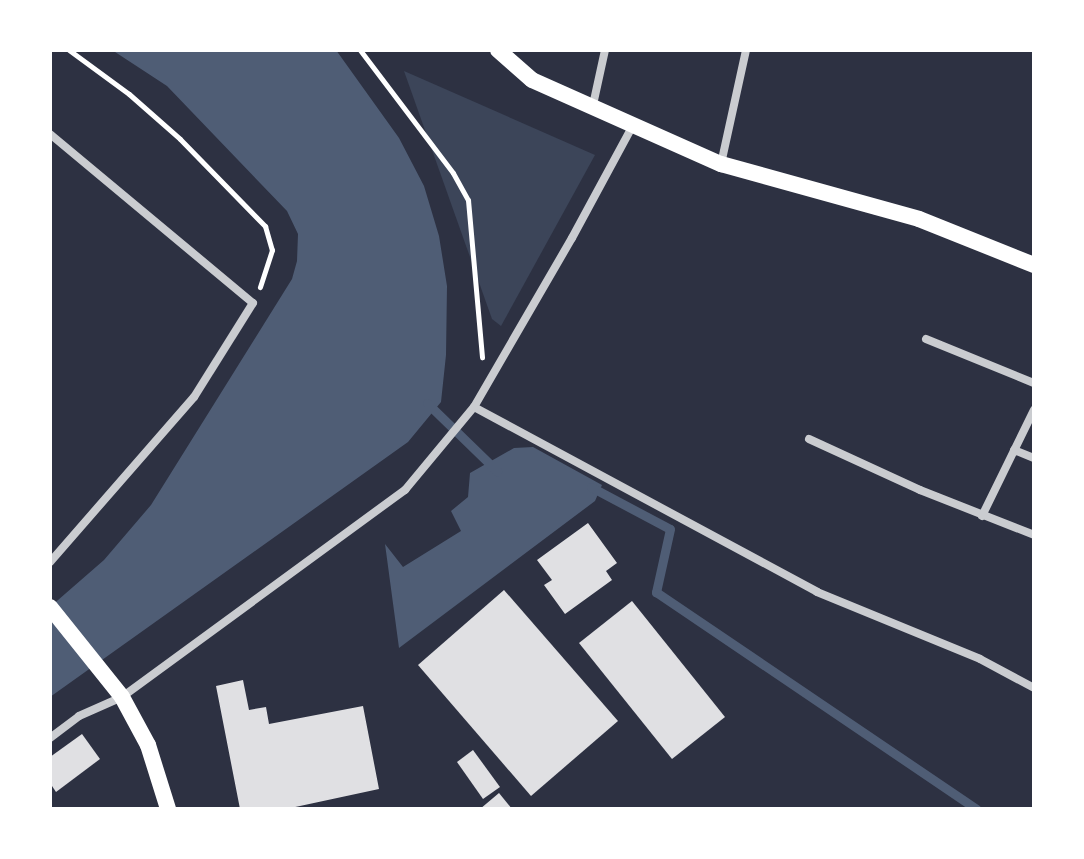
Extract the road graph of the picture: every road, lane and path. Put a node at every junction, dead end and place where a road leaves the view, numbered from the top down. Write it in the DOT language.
graph roads {
  1 [pos="69,50"];
  2 [pos="360,50"];
  3 [pos="498,50"];
  4 [pos="605,50"];
  5 [pos="746,50"];
  6 [pos="593,105"];
  7 [pos="633,125"];
  8 [pos="50,134"];
  9 [pos="721,164"];
  10 [pos="1034,265"];
  11 [pos="253,303"];
  12 [pos="926,339"];
  13 [pos="487,383"];
  14 [pos="1034,383"];
  15 [pos="474,407"];
  16 [pos="1034,410"];
  17 [pos="809,439"];
  18 [pos="1014,450"];
  19 [pos="1034,458"];
  20 [pos="982,516"];
  21 [pos="1034,535"];
  22 [pos="50,562"];
  23 [pos="50,607"];
  24 [pos="1034,688"];
  25 [pos="122,697"];
  26 [pos="50,738"];
  27 [pos="168,809"];
  1 -- 11 [label="path"];
  2 -- 13 [label="path"];
  3 -- 6 [label="main road"];
  4 -- 6 [label="street"];
  5 -- 9 [label="street"];
  6 -- 7 [label="main road"];
  7 -- 9 [label="main road"];
  7 -- 13 [label="street"];
  8 -- 11 [label="street"];
  9 -- 10 [label="main road"];
  11 -- 22 [label="street"];
  12 -- 14 [label="street"];
  13 -- 15 [label="street"];
  15 -- 24 [label="street"];
  15 -- 25 [label="street"];
  16 -- 18 [label="street"];
  17 -- 20 [label="street"];
  18 -- 19 [label="street"];
  18 -- 20 [label="street"];
  20 -- 21 [label="street"];
  23 -- 25 [label="main road"];
  25 -- 26 [label="street"];
  25 -- 27 [label="main road"];
}
